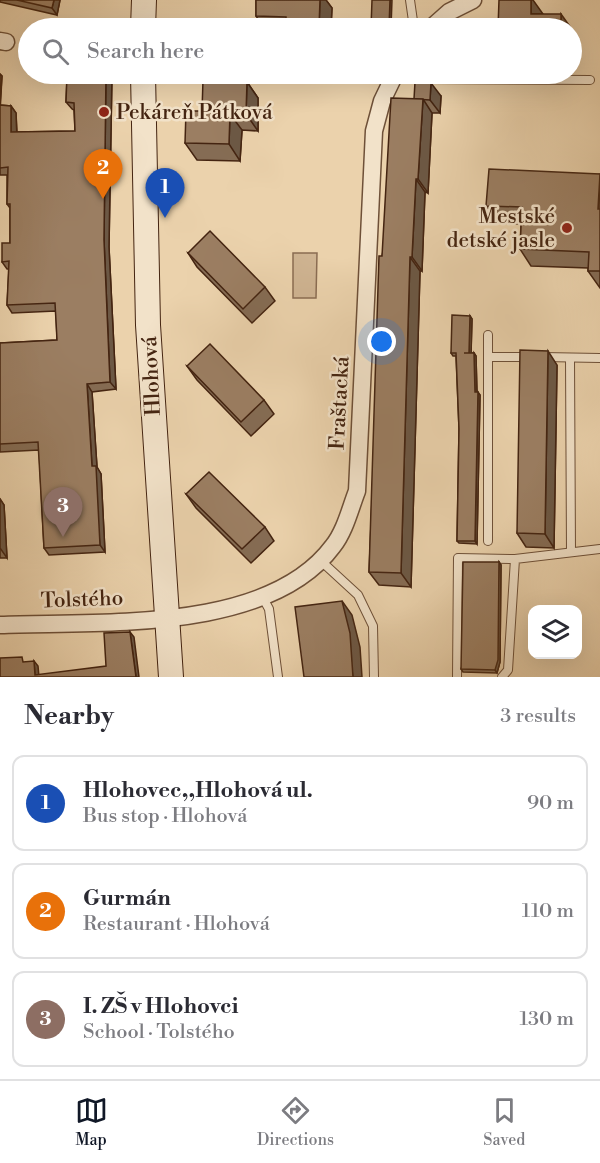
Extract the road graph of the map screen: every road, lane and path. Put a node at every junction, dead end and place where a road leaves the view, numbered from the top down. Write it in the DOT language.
graph roads {
  1 [pos="144,0"];
  2 [pos="410,0"];
  3 [pos="473,0"];
  4 [pos="143,18"];
  5 [pos="413,18"];
  6 [pos="442,18"];
  7 [pos="582,80"];
  8 [pos="590,80"];
  9 [pos="143,84"];
  10 [pos="391,84"];
  11 [pos="488,335"];
  12 [pos="488,357"];
  13 [pos="570,358"];
  14 [pos="600,358"];
  15 [pos="488,541"];
  16 [pos="600,549"];
  17 [pos="571,552"];
  18 [pos="514,559"];
  19 [pos="321,561"];
  20 [pos="262,598"];
  21 [pos="166,618"];
  22 [pos="0,626"];
  23 [pos="171,677"];
  24 [pos="278,677"];
  25 [pos="374,677"];
  26 [pos="457,677"];
  27 [pos="502,677"];
  1 -- 4 [label="main road"];
  2 -- 5 [label="lane"];
  3 -- 6 [label="street"];
  7 -- 8 [label="lane"];
  9 -- 21 [label="main road, Hlohová"];
  10 -- 19 [label="street, Fraštacká"];
  11 -- 12 [label="lane"];
  12 -- 13 [label="lane"];
  12 -- 15 [label="lane"];
  13 -- 14 [label="lane"];
  13 -- 17 [label="lane"];
  16 -- 17 [label="lane"];
  17 -- 18 [label="lane"];
  18 -- 26 [label="lane"];
  18 -- 27 [label="lane"];
  19 -- 20 [label="street, Fraštacká"];
  19 -- 25 [label="lane"];
  20 -- 21 [label="street, Fraštacká"];
  20 -- 24 [label="lane"];
  21 -- 22 [label="street, Tolstého"];
  21 -- 23 [label="main road, Hlohová"];
}
